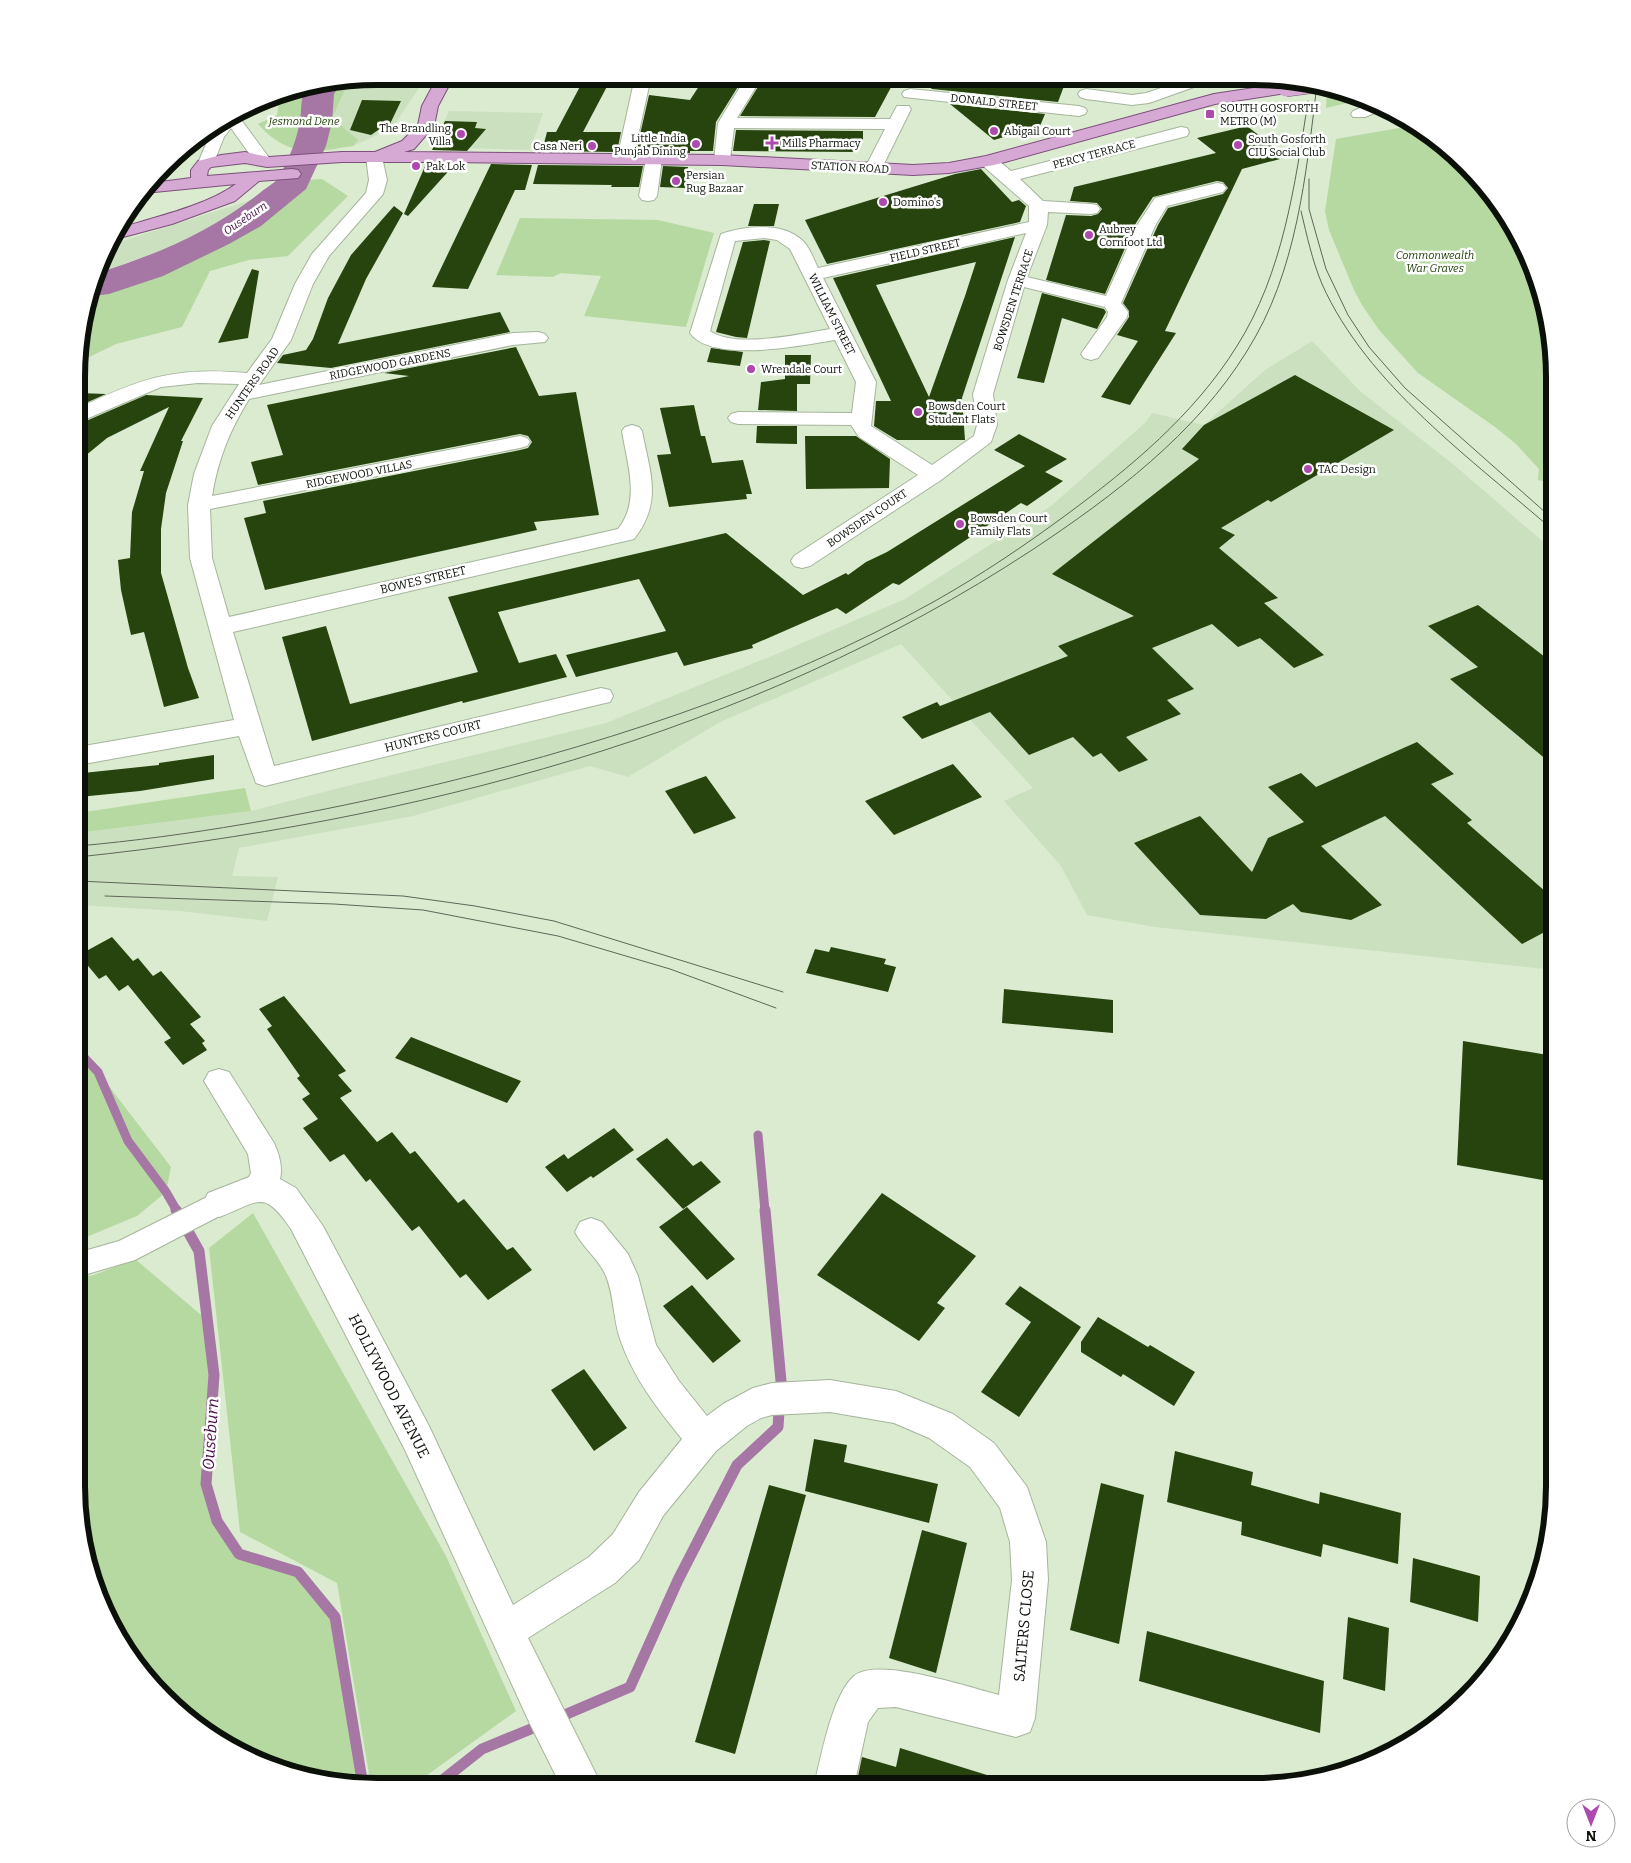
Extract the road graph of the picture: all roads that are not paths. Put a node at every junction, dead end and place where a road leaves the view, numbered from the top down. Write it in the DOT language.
graph roads {
  1 [pos="441,85"];
  2 [pos="642,85"];
  3 [pos="749,85"];
  4 [pos="914,85"];
  5 [pos="1089,85"];
  6 [pos="1183,85"];
  7 [pos="1293,87"];
  8 [pos="910,94"];
  9 [pos="1086,94"];
  10 [pos="430,106"];
  11 [pos="1371,109"];
  12 [pos="1079,111"];
  13 [pos="1359,114"];
  14 [pos="234,122"];
  15 [pos="726,123"];
  16 [pos="895,124"];
  17 [pos="220,131"];
  18 [pos="1181,132"];
  19 [pos="1070,137"];
  20 [pos="374,157"];
  21 [pos="625,159"];
  22 [pos="654,160"];
  23 [pos="722,160"];
  24 [pos="988,160"];
  25 [pos="262,168"];
  26 [pos="874,168"];
  27 [pos="170,172"];
  28 [pos="203,173"];
  29 [pos="1008,177"];
  30 [pos="157,186"];
  31 [pos="1218,188"];
  32 [pos="151,192"];
  33 [pos="648,196"];
  34 [pos="1038,206"];
  35 [pos="1091,209"];
  36 [pos="148,212"];
  37 [pos="133,217"];
  38 [pos="1038,225"];
  39 [pos="123,233"];
  40 [pos="813,275"];
  41 [pos="1018,280"];
  42 [pos="1112,303"];
  43 [pos="842,333"];
  44 [pos="538,338"];
  45 [pos="1091,354"];
  46 [pos="248,386"];
  47 [pos="983,394"];
  48 [pos="85,413"];
  49 [pos="738,418"];
  50 [pos="862,419"];
  51 [pos="632,432"];
  52 [pos="520,442"];
  53 [pos="933,475"];
  54 [pos="199,505"];
  55 [pos="802,561"];
  56 [pos="220,626"];
  57 [pos="601,696"];
  58 [pos="248,726"];
  59 [pos="85,755"];
  60 [pos="265,777"];
  61 [pos="219,1081"];
  62 [pos="262,1187"];
  63 [pos="219,1202"];
  64 [pos="591,1232"];
  65 [pos="85,1264"];
  66 [pos="704,1439"];
  67 [pos="507,1630"];
  68 [pos="578,1778"];
  69 [pos="836,1778"];
  1 -- 10 [label="main road"];
  2 -- 21 [label="street"];
  3 -- 15 [label="street"];
  4 -- 8 [label="street"];
  5 -- 9 [label="street"];
  6 -- 9 [label="street"];
  7 -- 19 [label="main road, STATION ROAD, bridge"];
  8 -- 12 [label="street, DONALD STREET"];
  8 -- 16 [label="street"];
  9 -- 12 [label="street"];
  10 -- 20 [label="main road"];
  10 -- 20 [label="main road"];
  11 -- 13 [label="street"];
  12 -- 19 [label="street"];
  14 -- 25 [label="street"];
  15 -- 16 [label="street"];
  15 -- 23 [label="street"];
  16 -- 26 [label="street"];
  17 -- 28 [label="street"];
  18 -- 29 [label="street, PERCY TERRACE"];
  19 -- 24 [label="main road, STATION ROAD"];
  20 -- 21 [label="main road, STATION ROAD"];
  20 -- 25 [label="main road"];
  20 -- 46 [label="street, HUNTERS ROAD"];
  21 -- 22 [label="main road, STATION ROAD"];
  22 -- 23 [label="main road, STATION ROAD"];
  22 -- 33 [label="street"];
  23 -- 26 [label="main road, STATION ROAD"];
  24 -- 26 [label="main road, STATION ROAD"];
  24 -- 29 [label="street"];
  25 -- 28 [label="main road"];
  25 -- 39 [label="main road"];
  27 -- 28 [label="main road"];
  28 -- 30 [label="main road"];
  28 -- 36 [label="main road"];
  29 -- 34 [label="street"];
  31 -- 42 [label="street"];
  32 -- 36 [label="main road"];
  34 -- 35 [label="street"];
  34 -- 38 [label="street, BOWSDEN TERRACE"];
  36 -- 37 [label="main road"];
  38 -- 40 [label="street, FIELD STREET"];
  38 -- 41 [label="street, BOWSDEN TERRACE"];
  40 -- 43 [label="street, WILLIAM STREET"];
  40 -- 43 [label="street, WILLIAM STREET"];
  41 -- 42 [label="street"];
  41 -- 47 [label="street, BOWSDEN TERRACE"];
  42 -- 45 [label="street"];
  43 -- 50 [label="street, WILLIAM STREET"];
  44 -- 46 [label="street, RIDGEWOOD GARDENS"];
  46 -- 48 [label="street, RIDGEWOOD GARDENS"];
  46 -- 54 [label="street, HUNTERS ROAD"];
  47 -- 53 [label="street, BOWSDEN COURT"];
  49 -- 50 [label="street"];
  50 -- 53 [label="street"];
  51 -- 56 [label="street, BOWES STREET"];
  52 -- 54 [label="street, RIDGEWOOD VILLAS"];
  53 -- 55 [label="street, BOWSDEN COURT"];
  54 -- 56 [label="street, HUNTERS ROAD"];
  56 -- 58 [label="street, HUNTERS ROAD"];
  57 -- 60 [label="street, HUNTERS COURT"];
  58 -- 59 [label="street"];
  58 -- 60 [label="street, HUNTERS ROAD"];
  61 -- 62 [label="street"];
  62 -- 63 [label="street"];
  62 -- 67 [label="street, HOLLYWOOD AVENUE"];
  63 -- 65 [label="street"];
  64 -- 66 [label="street"];
  66 -- 67 [label="street, SALTERS CLOSE"];
  66 -- 69 [label="street, SALTERS CLOSE"];
  67 -- 68 [label="street, HOLLYWOOD AVENUE"];
}
